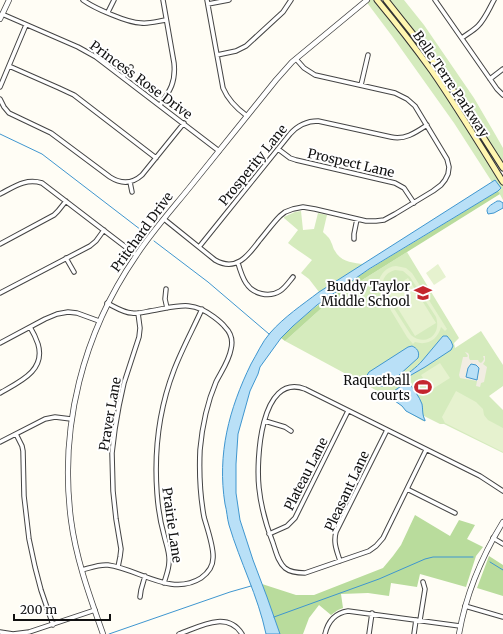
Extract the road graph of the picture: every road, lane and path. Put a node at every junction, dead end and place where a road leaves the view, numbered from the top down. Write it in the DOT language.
graph roads {
  1 [pos="8,0"];
  2 [pos="83,0"];
  3 [pos="114,0"];
  4 [pos="163,0"];
  5 [pos="229,0"];
  6 [pos="291,0"];
  7 [pos="367,0"];
  8 [pos="377,0"];
  9 [pos="386,0"];
  10 [pos="435,0"];
  11 [pos="494,0"];
  12 [pos="208,2"];
  13 [pos="108,12"];
  14 [pos="1,17"];
  15 [pos="166,20"];
  16 [pos="26,25"];
  17 [pos="462,38"];
  18 [pos="217,55"];
  19 [pos="368,55"];
  20 [pos="296,59"];
  21 [pos="8,66"];
  22 [pos="131,67"];
  23 [pos="503,69"];
  24 [pos="123,77"];
  25 [pos="490,79"];
  26 [pos="361,85"];
  27 [pos="0,86"];
  28 [pos="503,96"];
  29 [pos="0,101"];
  30 [pos="160,105"];
  31 [pos="247,116"];
  32 [pos="184,124"];
  33 [pos="427,125"];
  34 [pos="278,149"];
  35 [pos="219,151"];
  36 [pos="156,158"];
  37 [pos="503,168"];
  38 [pos="130,182"];
  39 [pos="503,182"];
  40 [pos="132,192"];
  41 [pos="0,194"];
  42 [pos="66,201"];
  43 [pos="414,203"];
  44 [pos="164,219"];
  45 [pos="357,219"];
  46 [pos="104,230"];
  47 [pos="354,239"];
  48 [pos="0,244"];
  49 [pos="199,247"];
  50 [pos="136,255"];
  51 [pos="66,258"];
  52 [pos="238,262"];
  53 [pos="74,272"];
  54 [pos="293,277"];
  55 [pos="166,289"];
  56 [pos="0,294"];
  57 [pos="107,303"];
  58 [pos="167,308"];
  59 [pos="202,309"];
  60 [pos="138,313"];
  61 [pos="99,321"];
  62 [pos="30,327"];
  63 [pos="0,343"];
  64 [pos="0,393"];
  65 [pos="348,411"];
  66 [pos="71,419"];
  67 [pos="265,421"];
  68 [pos="387,430"];
  69 [pos="291,431"];
  70 [pos="16,434"];
  71 [pos="0,442"];
  72 [pos="426,450"];
  73 [pos="407,489"];
  74 [pos="503,491"];
  75 [pos="455,513"];
  76 [pos="503,522"];
  77 [pos="269,534"];
  78 [pos="493,538"];
  79 [pos="503,544"];
  80 [pos="340,561"];
  81 [pos="118,567"];
  82 [pos="82,570"];
  83 [pos="145,576"];
  84 [pos="423,582"];
  85 [pos="164,583"];
  86 [pos="140,597"];
  87 [pos="465,606"];
  88 [pos="95,610"];
  89 [pos="372,613"];
  90 [pos="503,617"];
  91 [pos="416,620"];
  92 [pos="420,620"];
  93 [pos="53,624"];
  94 [pos="460,626"];
  95 [pos="194,629"];
  96 [pos="0,632"];
  97 [pos="103,634"];
  98 [pos="179,634"];
  99 [pos="196,634"];
  100 [pos="242,634"];
  101 [pos="325,634"];
  102 [pos="369,634"];
  103 [pos="414,634"];
  104 [pos="459,634"];
  1 -- 14 [label="street"];
  2 -- 13 [label="street"];
  3 -- 13 [label="street"];
  4 -- 15 [label="street"];
  5 -- 12 [label="street"];
  6 -- 18 [label="street"];
  7 -- 20 [label="street, Pritchard Drive"];
  8 -- 39 [label="main road, Belle Terre Parkway"];
  9 -- 37 [label="main road, Belle Terre Parkway"];
  10 -- 17 [label="street"];
  11 -- 17 [label="street"];
  12 -- 18 [label="street"];
  13 -- 15 [label="street"];
  14 -- 16 [label="street, Princess Rose Drive"];
  15 -- 30 [label="street"];
  16 -- 21 [label="street"];
  16 -- 24 [label="street, Princess Rose Drive"];
  17 -- 25 [label="street"];
  18 -- 31 [label="street"];
  19 -- 26 [label="street"];
  20 -- 26 [label="street"];
  20 -- 31 [label="street, Pritchard Drive"];
  21 -- 27 [label="street"];
  21 -- 36 [label="street"];
  22 -- 24 [label="street"];
  23 -- 25 [label="street"];
  24 -- 30 [label="street, Princess Rose Drive"];
  25 -- 28 [label="street"];
  26 -- 33 [label="street"];
  29 -- 38 [label="street"];
  30 -- 32 [label="street, Princess Rose Drive"];
  31 -- 35 [label="street, Pritchard Drive"];
  32 -- 35 [label="street, Princess Rose Drive"];
  32 -- 36 [label="street"];
  33 -- 34 [label="street, Prosperity Lane"];
  33 -- 43 [label="street"];
  34 -- 43 [label="street, Prospect Lane"];
  34 -- 49 [label="street, Prosperity Lane"];
  35 -- 44 [label="street, Pritchard Drive"];
  36 -- 38 [label="street"];
  38 -- 40 [label="street"];
  41 -- 42 [label="street"];
  42 -- 46 [label="street"];
  42 -- 48 [label="street"];
  43 -- 45 [label="street"];
  44 -- 49 [label="street"];
  44 -- 50 [label="street, Pritchard Drive"];
  45 -- 47 [label="street"];
  45 -- 52 [label="street"];
  46 -- 50 [label="street"];
  46 -- 51 [label="street"];
  49 -- 52 [label="street"];
  50 -- 57 [label="street, Pritchard Drive"];
  51 -- 53 [label="street"];
  51 -- 56 [label="street"];
  52 -- 54 [label="street"];
  55 -- 58 [label="street"];
  57 -- 60 [label="street"];
  57 -- 61 [label="street, Pritchard Drive"];
  58 -- 59 [label="street"];
  58 -- 60 [label="street"];
  59 -- 85 [label="street, Prairie Lane"];
  59 -- 85 [label="street"];
  60 -- 81 [label="street, Praver Lane"];
  61 -- 62 [label="street"];
  61 -- 66 [label="street, Pritchard Drive"];
  62 -- 63 [label="street"];
  62 -- 64 [label="street"];
  65 -- 67 [label="street"];
  65 -- 68 [label="street"];
  65 -- 77 [label="street, Plateau Lane"];
  66 -- 70 [label="street"];
  66 -- 82 [label="street, Pritchard Drive"];
  67 -- 69 [label="street"];
  67 -- 77 [label="street"];
  68 -- 72 [label="street"];
  68 -- 80 [label="street, Pleasant Lane"];
  70 -- 71 [label="street"];
  70 -- 93 [label="street"];
  72 -- 73 [label="street"];
  72 -- 74 [label="street"];
  73 -- 75 [label="street"];
  73 -- 80 [label="street"];
  76 -- 78 [label="street"];
  77 -- 80 [label="street"];
  78 -- 79 [label="street"];
  78 -- 87 [label="street"];
  81 -- 82 [label="street"];
  81 -- 83 [label="street"];
  82 -- 88 [label="street, Pritchard Drive"];
  83 -- 85 [label="street"];
  83 -- 86 [label="street"];
  84 -- 92 [label="street"];
  87 -- 90 [label="street"];
  87 -- 94 [label="street"];
  88 -- 93 [label="street"];
  88 -- 97 [label="street, Pritchard Drive"];
  89 -- 91 [label="street"];
  89 -- 101 [label="street"];
  89 -- 102 [label="street"];
  91 -- 92 [label="street"];
  91 -- 103 [label="street"];
  92 -- 94 [label="street"];
  93 -- 96 [label="street"];
  94 -- 104 [label="street"];
  95 -- 98 [label="street"];
  95 -- 99 [label="street"];
  95 -- 100 [label="street"];
}
